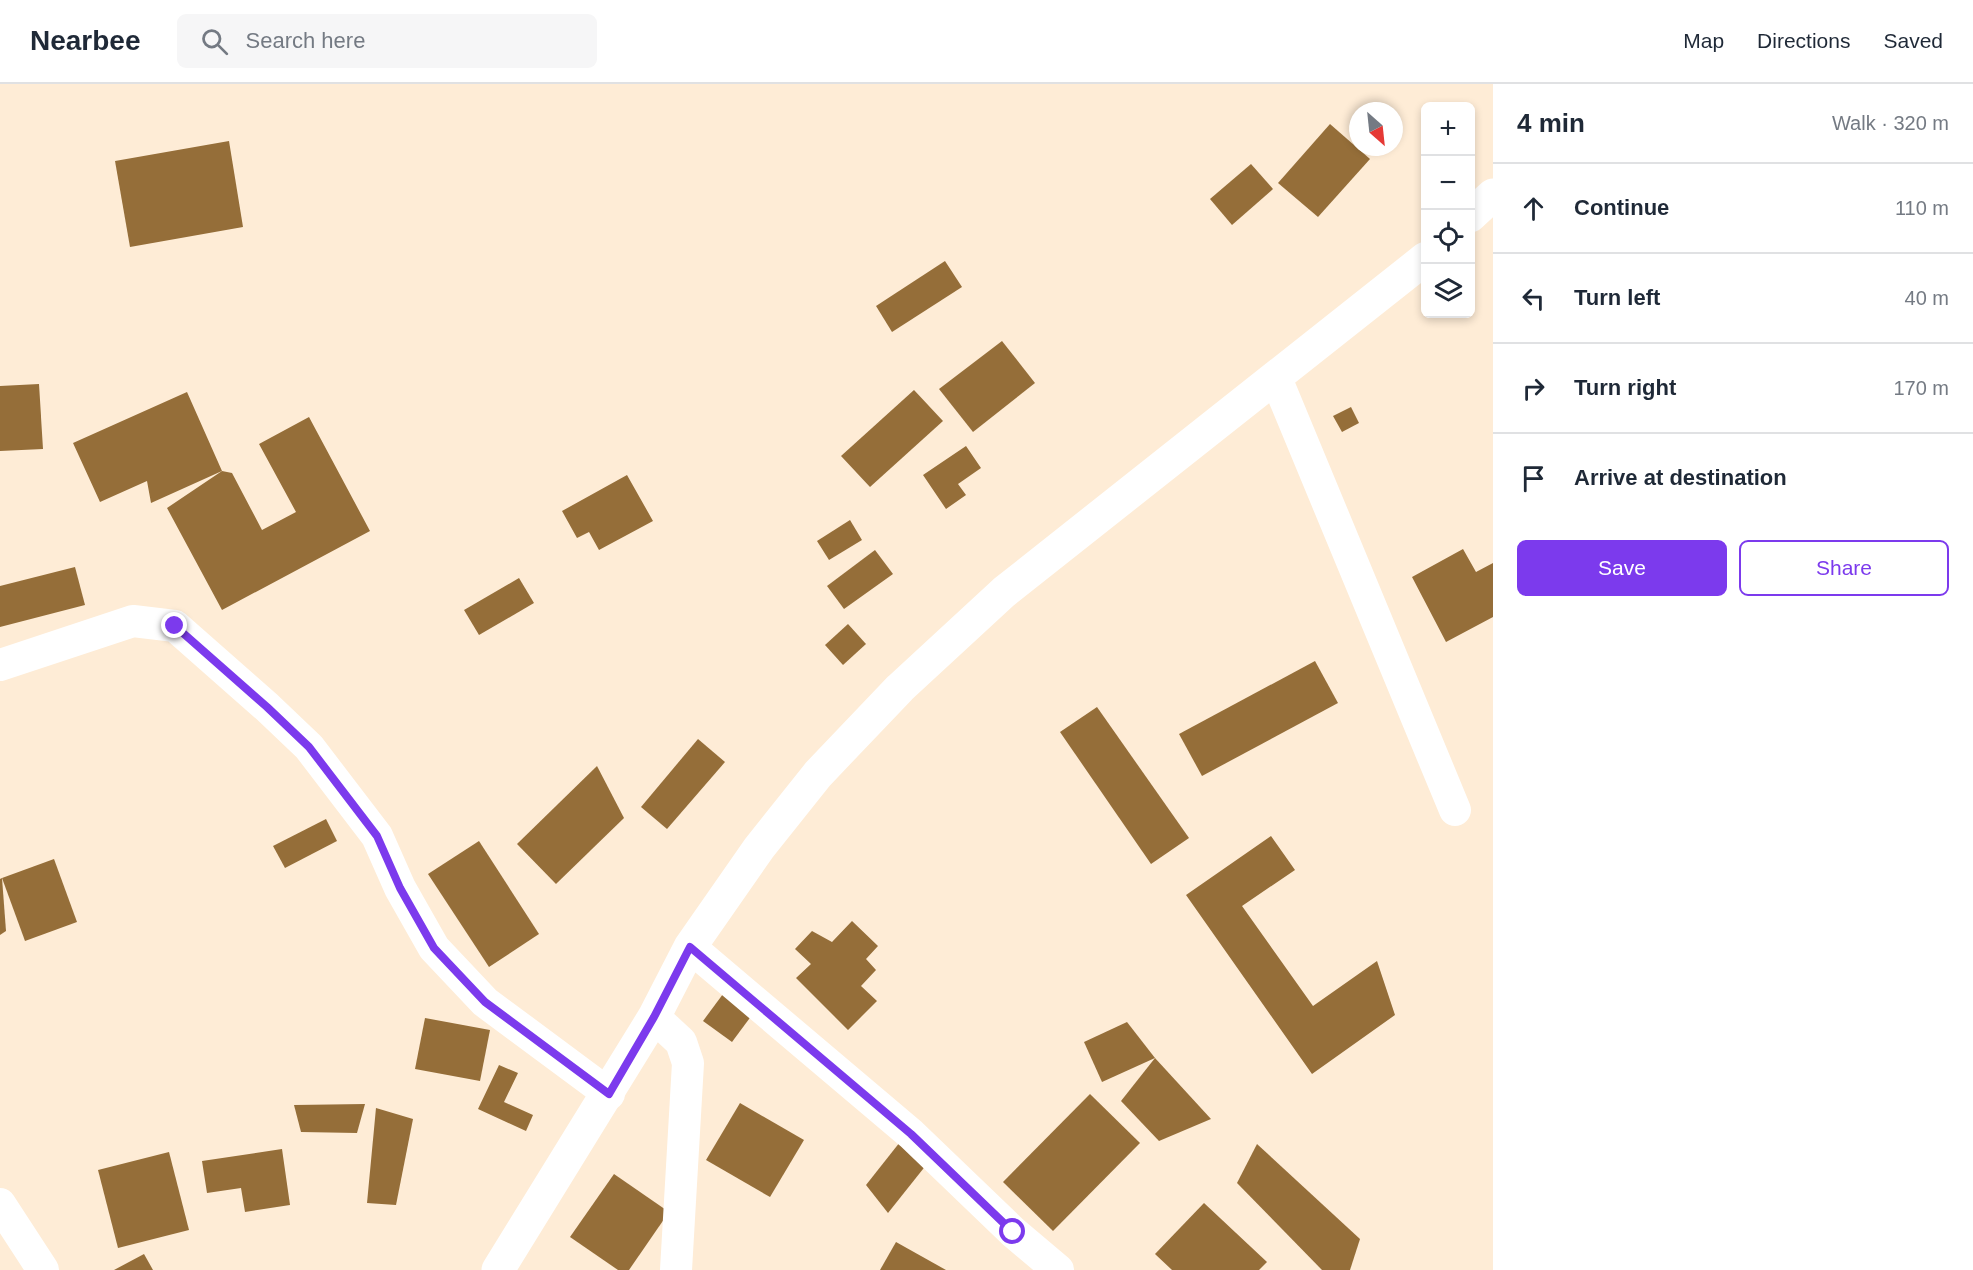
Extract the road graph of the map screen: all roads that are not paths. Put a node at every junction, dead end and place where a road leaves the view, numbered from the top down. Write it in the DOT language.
graph roads {
  1 [pos="1493,195"];
  2 [pos="1475,211"];
  3 [pos="1421,261"];
  4 [pos="1276,378"];
  5 [pos="0,665"];
  6 [pos="1455,810"];
  7 [pos="690,947"];
  8 [pos="654,1017"];
  9 [pos="609,1094"];
  10 [pos="0,1204"];
  11 [pos="43,1270"];
  12 [pos="498,1270"];
  13 [pos="676,1270"];
  14 [pos="1058,1270"];
  1 -- 2 [label="main road"];
  3 -- 4 [label="main road"];
  4 -- 6 [label="street"];
  4 -- 7 [label="main road"];
  5 -- 9 [label="street"];
  7 -- 8 [label="main road"];
  7 -- 14 [label="street"];
  8 -- 9 [label="main road"];
  8 -- 13 [label="street"];
  9 -- 12 [label="main road"];
  10 -- 11 [label="street"];
}
